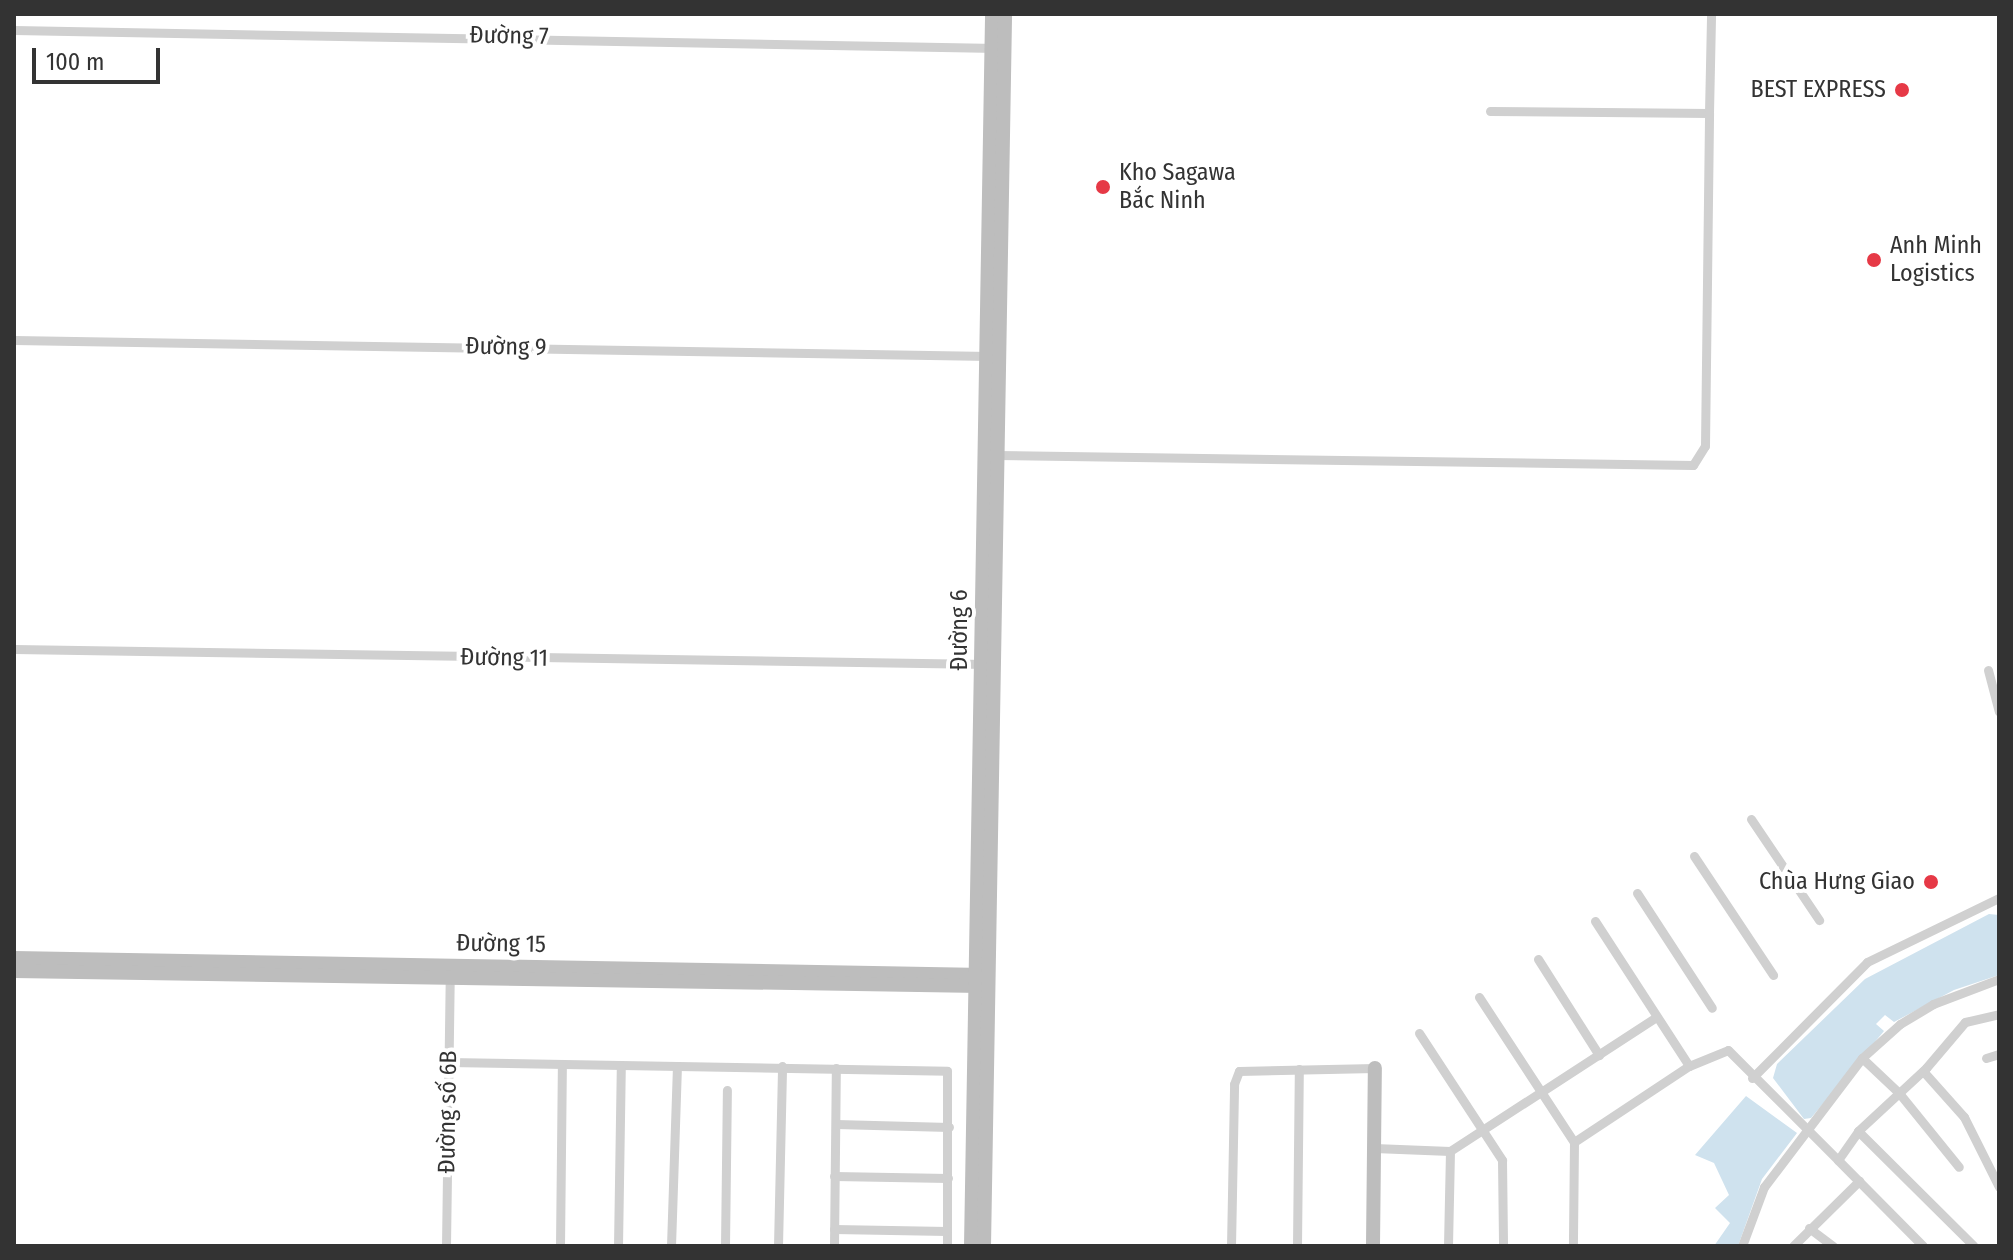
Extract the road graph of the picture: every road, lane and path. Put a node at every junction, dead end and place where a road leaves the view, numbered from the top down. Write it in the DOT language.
graph roads {
  1 [pos="992,14"];
  2 [pos="1005,14"];
  3 [pos="1711,14"];
  4 [pos="14,30"];
  5 [pos="998,48"];
  6 [pos="1490,111"];
  7 [pos="1709,113"];
  8 [pos="14,340"];
  9 [pos="991,356"];
  10 [pos="990,455"];
  11 [pos="14,649"];
  12 [pos="988,664"];
  13 [pos="1988,670"];
  14 [pos="1999,712"];
  15 [pos="1751,819"];
  16 [pos="1694,856"];
  17 [pos="1637,893"];
  18 [pos="1999,898"];
  19 [pos="1819,920"];
  20 [pos="1595,921"];
  21 [pos="14,958"];
  22 [pos="1538,959"];
  23 [pos="14,971"];
  24 [pos="450,972"];
  25 [pos="1773,975"];
  26 [pos="1999,979"];
  27 [pos="982,980"];
  28 [pos="1479,997"];
  29 [pos="1712,1008"];
  30 [pos="1999,1014"];
  31 [pos="1656,1017"];
  32 [pos="1419,1033"];
  33 [pos="1999,1054"];
  34 [pos="1599,1055"];
  35 [pos="1862,1058"];
  36 [pos="1986,1058"];
  37 [pos="448,1062"];
  38 [pos="562,1064"];
  39 [pos="621,1065"];
  40 [pos="677,1066"];
  41 [pos="782,1066"];
  42 [pos="1689,1066"];
  43 [pos="836,1068"];
  44 [pos="1375,1068"];
  45 [pos="1299,1069"];
  46 [pos="1923,1071"];
  47 [pos="1752,1078"];
  48 [pos="727,1090"];
  49 [pos="1541,1092"];
  50 [pos="1899,1093"];
  51 [pos="836,1124"];
  52 [pos="949,1127"];
  53 [pos="1482,1130"];
  54 [pos="1805,1130"];
  55 [pos="1858,1131"];
  56 [pos="1574,1142"];
  57 [pos="1374,1148"];
  58 [pos="1450,1151"];
  59 [pos="1838,1160"];
  60 [pos="1959,1167"];
  61 [pos="834,1176"];
  62 [pos="948,1178"];
  63 [pos="1859,1181"];
  64 [pos="1999,1187"];
  65 [pos="1809,1228"];
  66 [pos="834,1229"];
  67 [pos="947,1231"];
  68 [pos="1795,1245"];
  69 [pos="446,1246"];
  70 [pos="560,1246"];
  71 [pos="618,1246"];
  72 [pos="671,1246"];
  73 [pos="725,1246"];
  74 [pos="778,1246"];
  75 [pos="834,1246"];
  76 [pos="947,1246"];
  77 [pos="971,1246"];
  78 [pos="984,1246"];
  79 [pos="1231,1246"];
  80 [pos="1297,1246"];
  81 [pos="1373,1246"];
  82 [pos="1448,1246"];
  83 [pos="1503,1246"];
  84 [pos="1573,1246"];
  85 [pos="1742,1246"];
  86 [pos="1833,1246"];
  87 [pos="1923,1246"];
  88 [pos="1974,1246"];
  1 -- 5 [label="street, Đường 6"];
  2 -- 5 [label="street, Đường 6"];
  3 -- 7 [label="street"];
  4 -- 5 [label="street, Đường 7"];
  5 -- 9 [label="street, Đường 6"];
  6 -- 7 [label="street"];
  7 -- 10 [label="street"];
  8 -- 9 [label="street, Đường 9"];
  9 -- 10 [label="street, Đường 6"];
  10 -- 12 [label="street, Đường 6"];
  11 -- 12 [label="street, Đường 11"];
  12 -- 27 [label="street, Đường 6"];
  13 -- 14 [label="street"];
  15 -- 19 [label="street"];
  16 -- 25 [label="street"];
  17 -- 29 [label="street"];
  18 -- 47 [label="street"];
  20 -- 31 [label="street"];
  21 -- 24 [label="street, Đường 15"];
  22 -- 34 [label="street"];
  23 -- 24 [label="street, Đường 15"];
  24 -- 27 [label="street, Đường 15"];
  24 -- 37 [label="street, Đường số 6B"];
  26 -- 35 [label="street"];
  27 -- 77 [label="street, Đường 6"];
  27 -- 78 [label="street, Đường 6"];
  28 -- 49 [label="street"];
  30 -- 46 [label="street"];
  31 -- 34 [label="street"];
  31 -- 42 [label="street"];
  32 -- 53 [label="street"];
  33 -- 36 [label="street"];
  34 -- 49 [label="street"];
  35 -- 50 [label="street"];
  35 -- 54 [label="street"];
  37 -- 38 [label="street"];
  37 -- 69 [label="street, Đường số 6B"];
  38 -- 39 [label="street"];
  38 -- 70 [label="street"];
  39 -- 40 [label="street"];
  39 -- 71 [label="street"];
  40 -- 41 [label="street"];
  40 -- 72 [label="street"];
  41 -- 43 [label="street"];
  41 -- 74 [label="street"];
  42 -- 47 [label="street"];
  42 -- 56 [label="street"];
  43 -- 51 [label="street"];
  43 -- 52 [label="street"];
  44 -- 45 [label="street"];
  44 -- 57 [label="street"];
  45 -- 79 [label="street"];
  45 -- 80 [label="street"];
  46 -- 50 [label="street"];
  46 -- 64 [label="street"];
  47 -- 54 [label="street"];
  48 -- 73 [label="street"];
  49 -- 53 [label="street"];
  49 -- 56 [label="street"];
  50 -- 55 [label="street"];
  50 -- 60 [label="street"];
  51 -- 52 [label="street"];
  51 -- 61 [label="street"];
  52 -- 62 [label="street"];
  53 -- 58 [label="street"];
  53 -- 83 [label="street"];
  54 -- 59 [label="street"];
  54 -- 85 [label="street"];
  55 -- 59 [label="street"];
  55 -- 88 [label="street"];
  56 -- 84 [label="street"];
  57 -- 58 [label="street"];
  57 -- 81 [label="street"];
  58 -- 82 [label="street"];
  59 -- 63 [label="street"];
  61 -- 62 [label="street"];
  61 -- 66 [label="street"];
  62 -- 67 [label="street"];
  63 -- 65 [label="street"];
  63 -- 87 [label="street"];
  65 -- 68 [label="street"];
  65 -- 86 [label="street"];
  66 -- 67 [label="street"];
  66 -- 75 [label="street"];
  67 -- 76 [label="street"];
}
